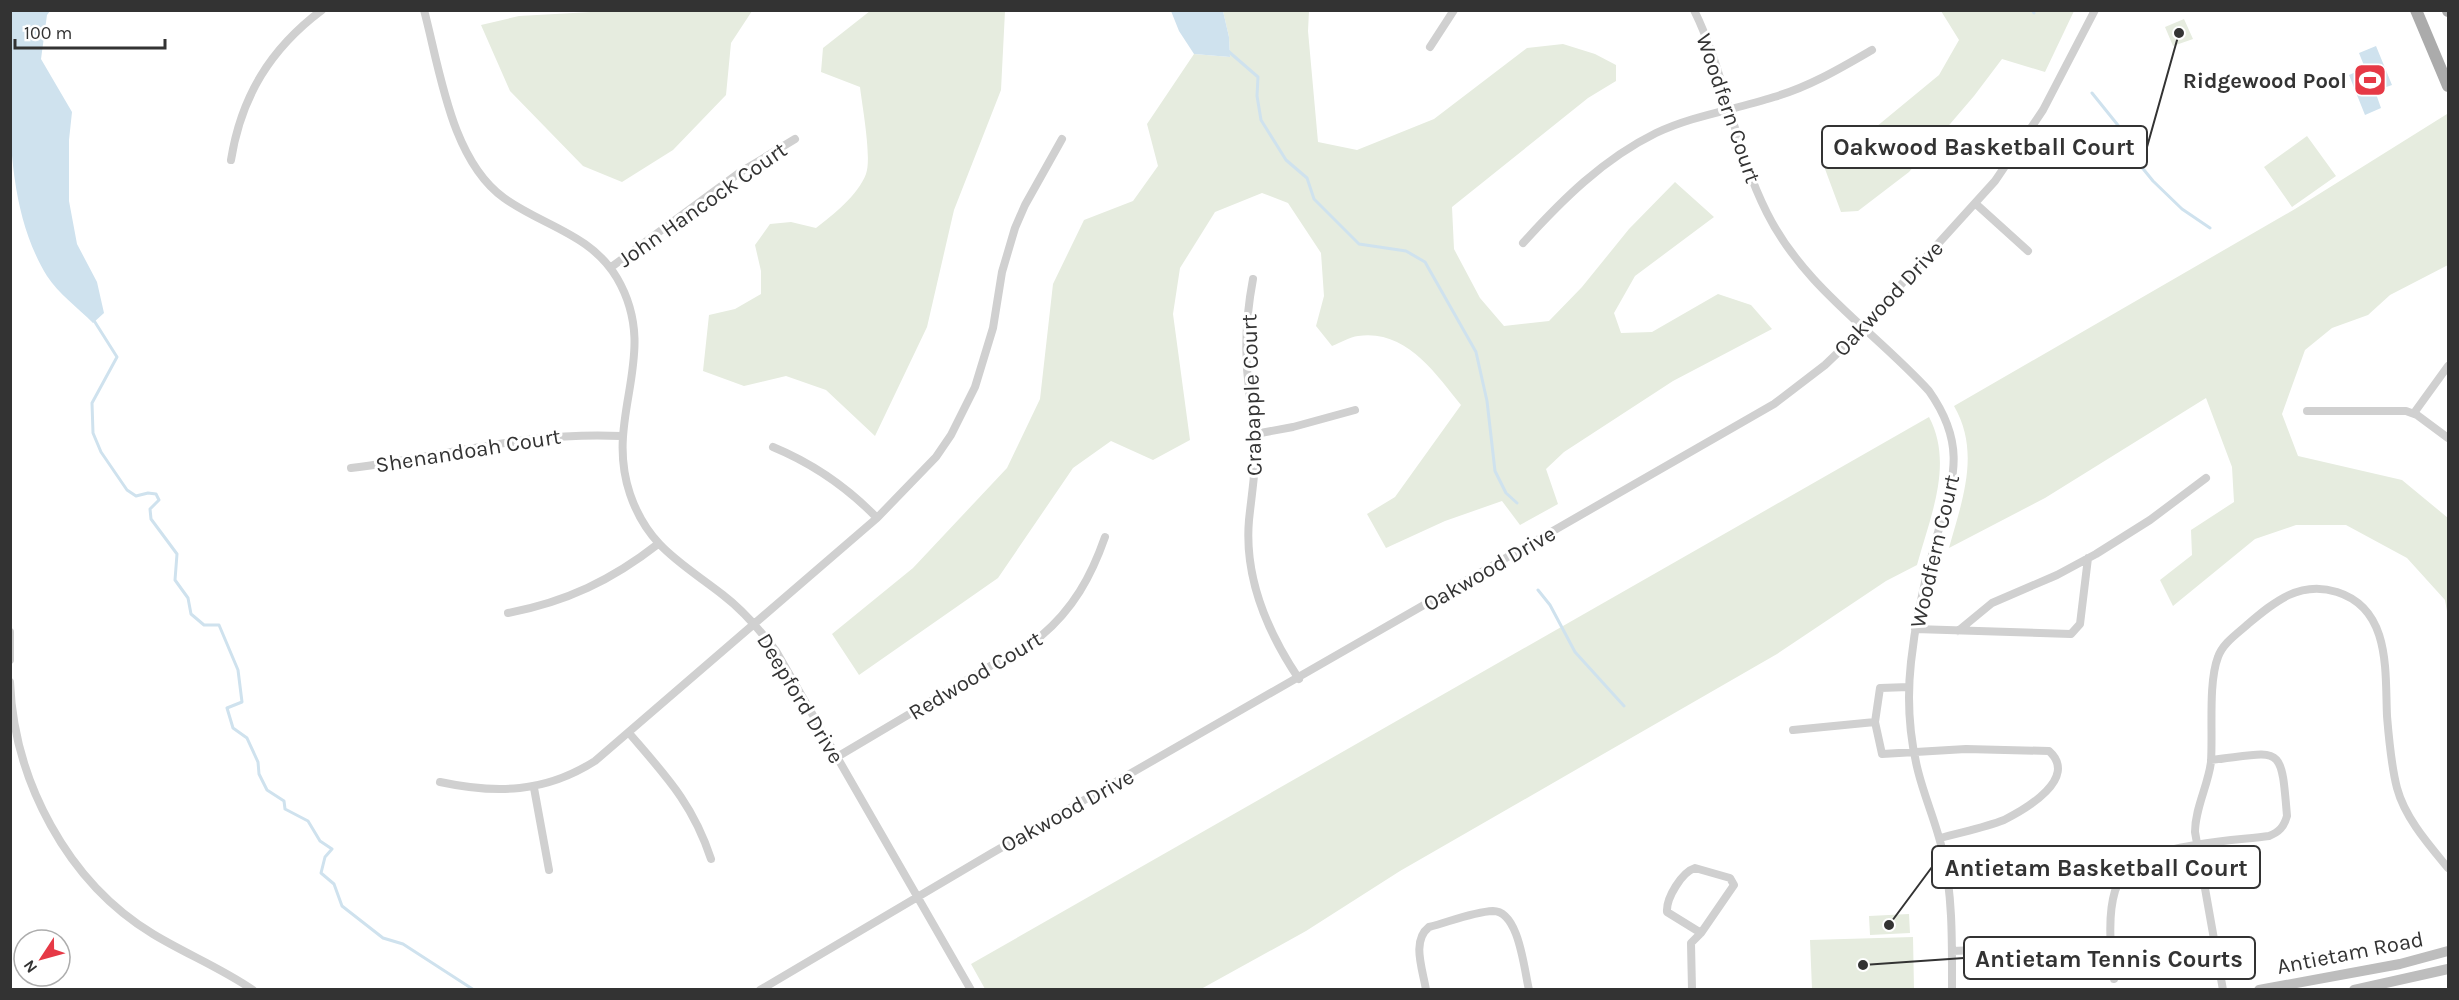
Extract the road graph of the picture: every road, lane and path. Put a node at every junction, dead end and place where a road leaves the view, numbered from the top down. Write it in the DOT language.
graph roads {
  1 [pos="322,10"];
  2 [pos="424,10"];
  3 [pos="1454,10"];
  4 [pos="1695,10"];
  5 [pos="2095,10"];
  6 [pos="2416,10"];
  7 [pos="1430,47"];
  8 [pos="1872,50"];
  9 [pos="2448,86"];
  10 [pos="1728,109"];
  11 [pos="795,139"];
  12 [pos="1062,139"];
  13 [pos="231,160"];
  14 [pos="1976,204"];
  15 [pos="1523,243"];
  16 [pos="2028,251"];
  17 [pos="610,268"];
  18 [pos="1253,279"];
  19 [pos="1862,327"];
  20 [pos="2448,366"];
  21 [pos="1355,410"];
  22 [pos="2307,411"];
  23 [pos="2414,413"];
  24 [pos="1255,434"];
  25 [pos="621,435"];
  26 [pos="2448,438"];
  27 [pos="773,447"];
  28 [pos="351,468"];
  29 [pos="2206,478"];
  30 [pos="877,518"];
  31 [pos="1105,537"];
  32 [pos="658,544"];
  33 [pos="2088,558"];
  34 [pos="508,613"];
  35 [pos="756,624"];
  36 [pos="1915,629"];
  37 [pos="1958,631"];
  38 [pos="10,632"];
  39 [pos="10,660"];
  40 [pos="1299,679"];
  41 [pos="10,682"];
  42 [pos="1909,687"];
  43 [pos="1875,722"];
  44 [pos="1793,730"];
  45 [pos="629,733"];
  46 [pos="1914,752"];
  47 [pos="837,757"];
  48 [pos="2211,760"];
  49 [pos="440,782"];
  50 [pos="534,788"];
  51 [pos="1940,838"];
  52 [pos="2197,846"];
  53 [pos="711,859"];
  54 [pos="2448,868"];
  55 [pos="549,870"];
  56 [pos="917,897"];
  57 [pos="1701,933"];
  58 [pos="2025,948"];
  59 [pos="1952,951"];
  60 [pos="2448,951"];
  61 [pos="2448,969"];
  62 [pos="2114,979"];
  63 [pos="253,990"];
  64 [pos="760,990"];
  65 [pos="971,990"];
  66 [pos="1425,990"];
  67 [pos="1529,990"];
  68 [pos="1692,990"];
  69 [pos="1952,990"];
  70 [pos="2223,990"];
  71 [pos="2259,990"];
  72 [pos="2354,990"];
  1 -- 13 [label="street"];
  2 -- 17 [label="street, Deepford Drive"];
  3 -- 7 [label="street"];
  4 -- 10 [label="street, Woodfern Court"];
  5 -- 14 [label="street, Oakwood Drive"];
  6 -- 9 [label="main road"];
  8 -- 10 [label="street"];
  10 -- 15 [label="street"];
  10 -- 19 [label="street, Woodfern Court"];
  11 -- 17 [label="street, John Hancock Court"];
  12 -- 30 [label="street"];
  14 -- 16 [label="street"];
  14 -- 19 [label="street, Oakwood Drive"];
  17 -- 25 [label="street, Deepford Drive"];
  18 -- 24 [label="street, Crabapple Court"];
  19 -- 36 [label="street, Woodfern Court"];
  19 -- 40 [label="street, Oakwood Drive"];
  20 -- 23 [label="street"];
  21 -- 24 [label="street"];
  22 -- 23 [label="street"];
  23 -- 26 [label="street"];
  24 -- 40 [label="street, Crabapple Court"];
  25 -- 28 [label="street, Shenandoah Court"];
  25 -- 32 [label="street, Deepford Drive"];
  27 -- 30 [label="street"];
  29 -- 33 [label="street"];
  30 -- 35 [label="street"];
  31 -- 47 [label="street, Redwood Court"];
  32 -- 34 [label="street"];
  32 -- 35 [label="street, Deepford Drive"];
  33 -- 37 [label="street"];
  33 -- 37 [label="street"];
  35 -- 45 [label="street"];
  35 -- 47 [label="street, Deepford Drive"];
  36 -- 37 [label="street"];
  36 -- 42 [label="street, Woodfern Court"];
  38 -- 39 [label="street"];
  40 -- 56 [label="street, Oakwood Drive"];
  41 -- 63 [label="street"];
  42 -- 43 [label="street"];
  42 -- 46 [label="street, Woodfern Court"];
  43 -- 44 [label="street"];
  43 -- 46 [label="street"];
  45 -- 50 [label="street"];
  45 -- 53 [label="street"];
  46 -- 51 [label="street, Woodfern Court"];
  46 -- 51 [label="street"];
  47 -- 56 [label="street, Deepford Drive"];
  48 -- 52 [label="street"];
  48 -- 52 [label="street"];
  48 -- 54 [label="street"];
  49 -- 50 [label="street"];
  50 -- 55 [label="street"];
  51 -- 59 [label="street, Woodfern Court"];
  52 -- 62 [label="street"];
  52 -- 70 [label="street"];
  56 -- 64 [label="street, Oakwood Drive"];
  56 -- 65 [label="street, Deepford Drive"];
  57 -- 57 [label="street"];
  57 -- 68 [label="street"];
  58 -- 59 [label="street"];
  59 -- 69 [label="street, Woodfern Court"];
  60 -- 71 [label="street, Antietam Road"];
  61 -- 72 [label="street, Antietam Road"];
  66 -- 67 [label="street"];
}
